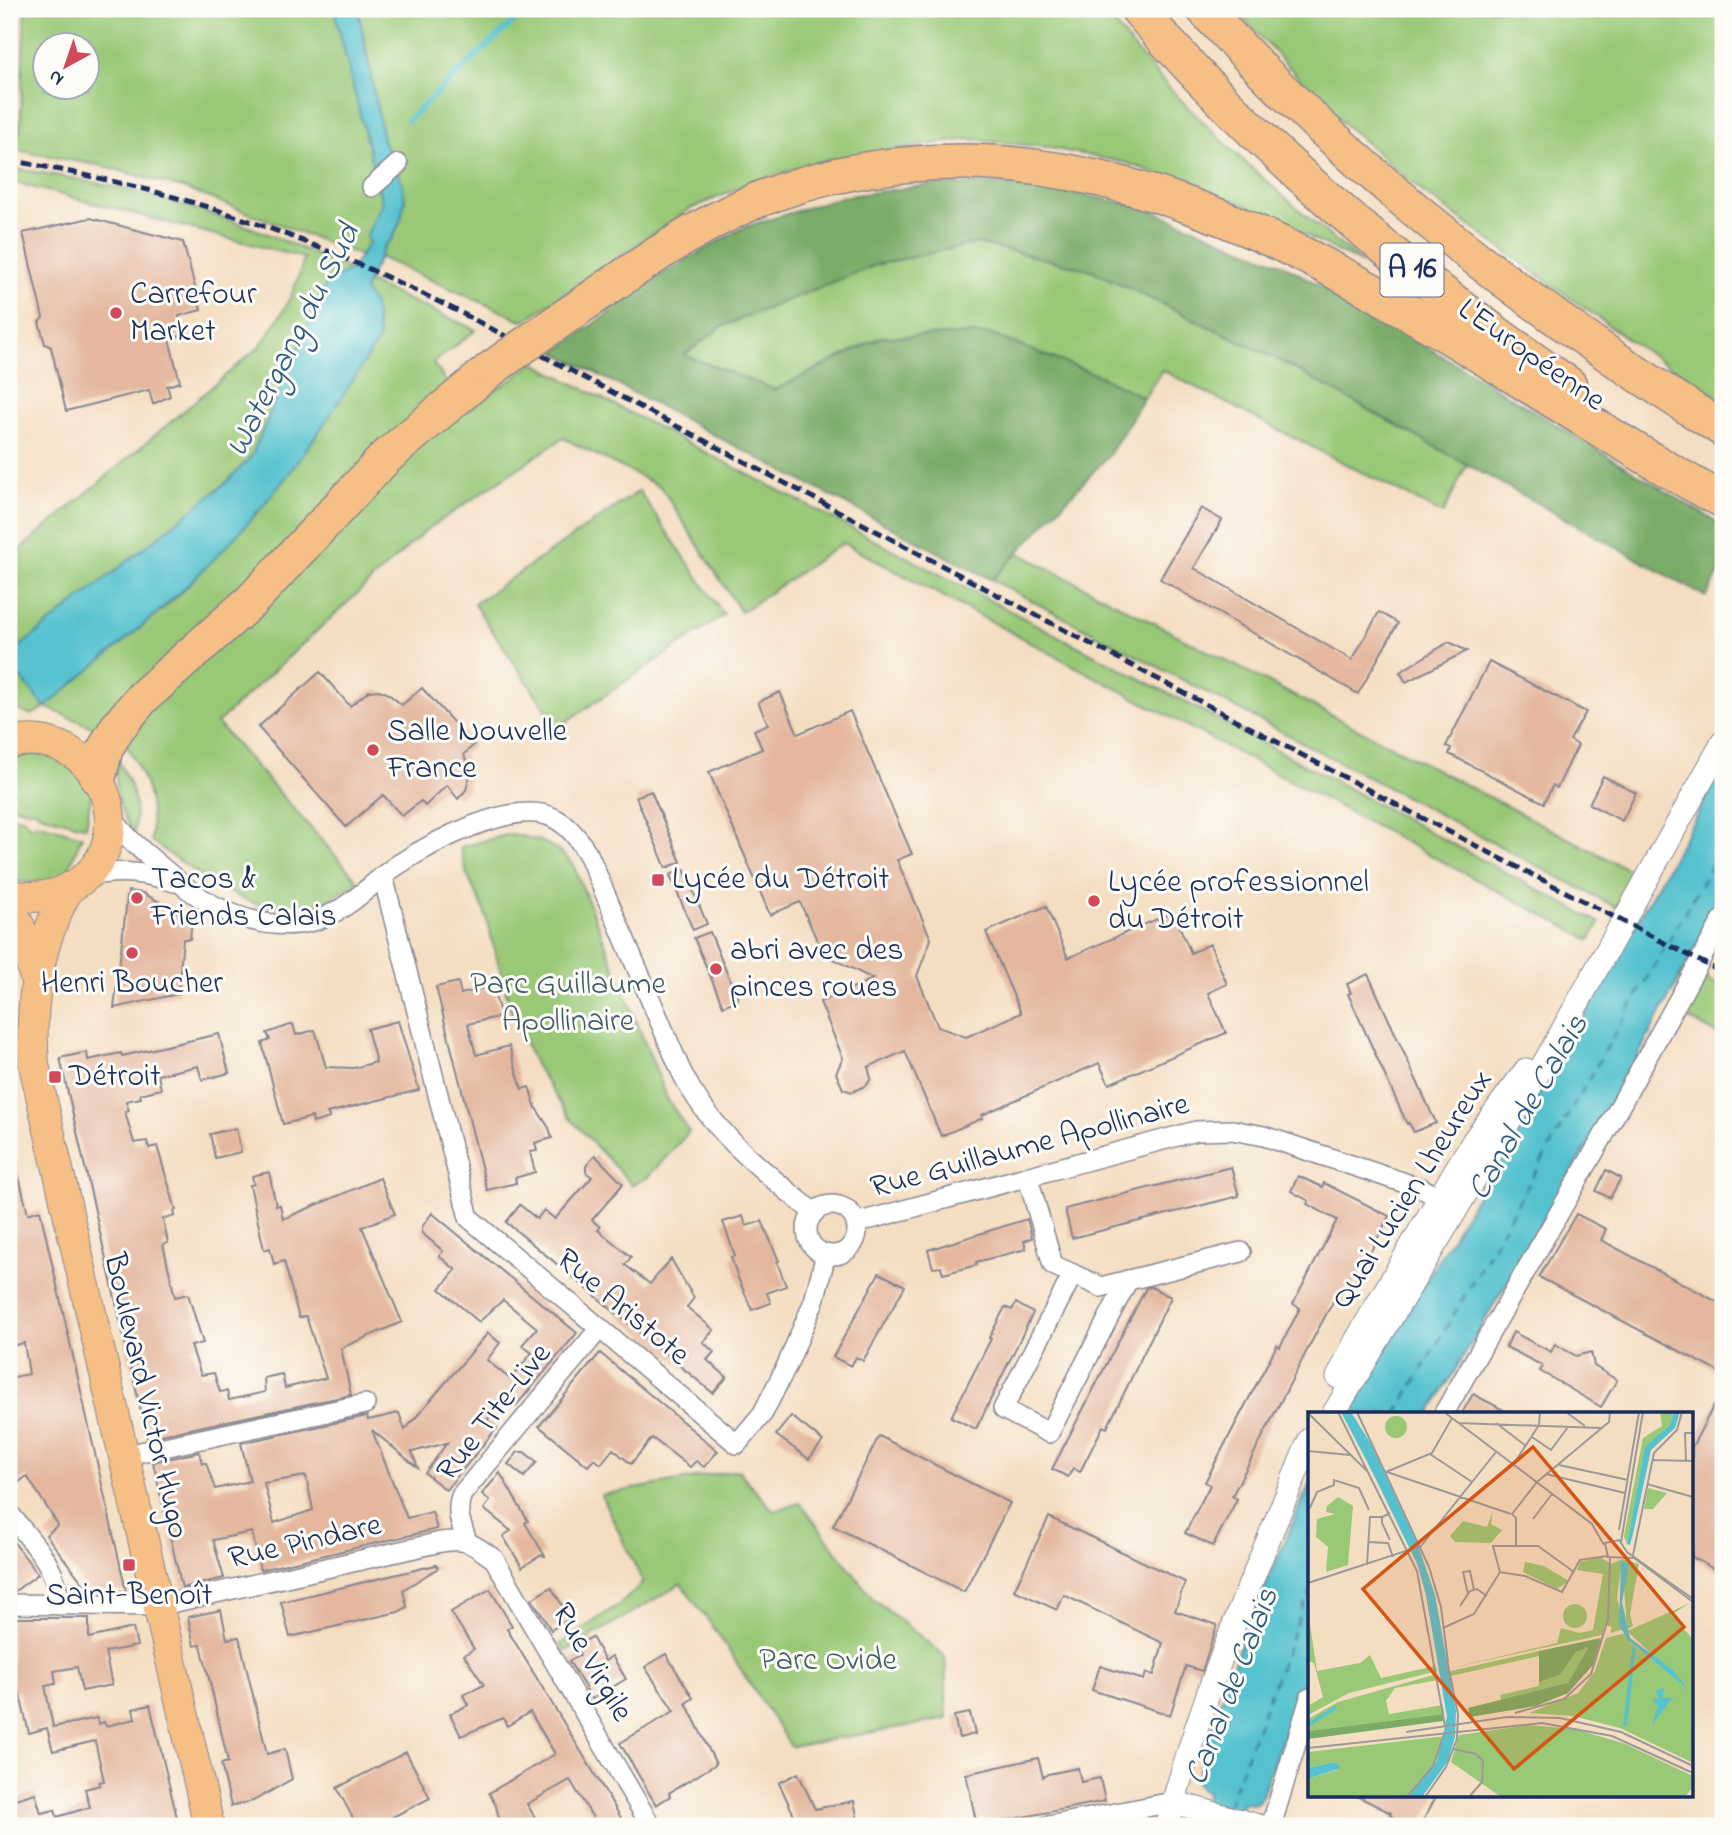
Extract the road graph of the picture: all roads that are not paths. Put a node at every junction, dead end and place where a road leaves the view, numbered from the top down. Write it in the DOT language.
graph roads {
  1 [pos="1138,9"];
  2 [pos="1204,9"];
  3 [pos="398,164"];
  4 [pos="372,187"];
  5 [pos="1723,429"];
  6 [pos="1723,486"];
  7 [pos="1723,500"];
  8 [pos="15,738"];
  9 [pos="1723,741"];
  10 [pos="98,778"];
  11 [pos="109,813"];
  12 [pos="383,876"];
  13 [pos="76,883"];
  14 [pos="182,885"];
  15 [pos="9,894"];
  16 [pos="9,905"];
  17 [pos="1723,919"];
  18 [pos="35,978"];
  19 [pos="1028,1178"];
  20 [pos="1449,1203"];
  21 [pos="814,1213"];
  22 [pos="856,1223"];
  23 [pos="1241,1252"];
  24 [pos="826,1254"];
  25 [pos="1073,1274"];
  26 [pos="1128,1280"];
  27 [pos="600,1328"];
  28 [pos="365,1404"];
  29 [pos="1322,1412"];
  30 [pos="1335,1412"];
  31 [pos="1445,1412"];
  32 [pos="1308,1444"];
  33 [pos="122,1457"];
  34 [pos="1308,1461"];
  35 [pos="9,1513"];
  36 [pos="1279,1514"];
  37 [pos="467,1541"];
  38 [pos="9,1604"];
  39 [pos="59,1605"];
  40 [pos="158,1606"];
  41 [pos="1308,1704"];
  42 [pos="1173,1802"];
  43 [pos="1251,1825"];
  44 [pos="209,1826"];
  45 [pos="651,1826"];
  46 [pos="1048,1826"];
  47 [pos="1167,1826"];
  48 [pos="1272,1826"];
  1 -- 6 [label="highway, L'Européenne / A 16"];
  2 -- 5 [label="highway, L'Européenne / A 16"];
  3 -- 4 [label="street"];
  7 -- 10 [label="highway, bridge"];
  8 -- 10 [label="main road"];
  9 -- 20 [label="street, Quai Lucien Lheureux"];
  10 -- 11 [label="main road"];
  11 -- 13 [label="main road, Boulevard Victor Hugo"];
  11 -- 14 [label="street"];
  12 -- 14 [label="street"];
  12 -- 21 [label="street"];
  12 -- 27 [label="street, Rue Aristote"];
  13 -- 14 [label="street"];
  13 -- 15 [label="main road"];
  13 -- 18 [label="main road, Boulevard Victor Hugo"];
  16 -- 18 [label="main road, Boulevard Victor Hugo"];
  17 -- 31 [label="street"];
  18 -- 33 [label="main road, Boulevard Victor Hugo"];
  19 -- 20 [label="street, Rue Guillaume Apollinaire"];
  19 -- 22 [label="street, Rue Guillaume Apollinaire"];
  19 -- 25 [label="street"];
  20 -- 29 [label="street, Quai Lucien Lheureux"];
  20 -- 30 [label="street, Quai Lucien Lheureux"];
  21 -- 22 [label="street"];
  21 -- 24 [label="street"];
  22 -- 24 [label="street"];
  23 -- 26 [label="street"];
  24 -- 27 [label="street, Rue Aristote"];
  25 -- 26 [label="street"];
  25 -- 26 [label="street"];
  27 -- 37 [label="street, Rue Tite-Live"];
  28 -- 33 [label="street"];
  32 -- 36 [label="street"];
  33 -- 40 [label="main road, Boulevard Victor Hugo"];
  34 -- 36 [label="street"];
  35 -- 39 [label="street"];
  36 -- 42 [label="street"];
  37 -- 40 [label="street, Rue Pindare"];
  37 -- 45 [label="street, Rue Virgile"];
  38 -- 39 [label="street, Rue Pindare"];
  39 -- 40 [label="street, Rue Pindare"];
  40 -- 44 [label="main road, Boulevard Victor Hugo"];
  41 -- 48 [label="street"];
  42 -- 43 [label="street"];
  42 -- 46 [label="street"];
  42 -- 47 [label="street"];
}
